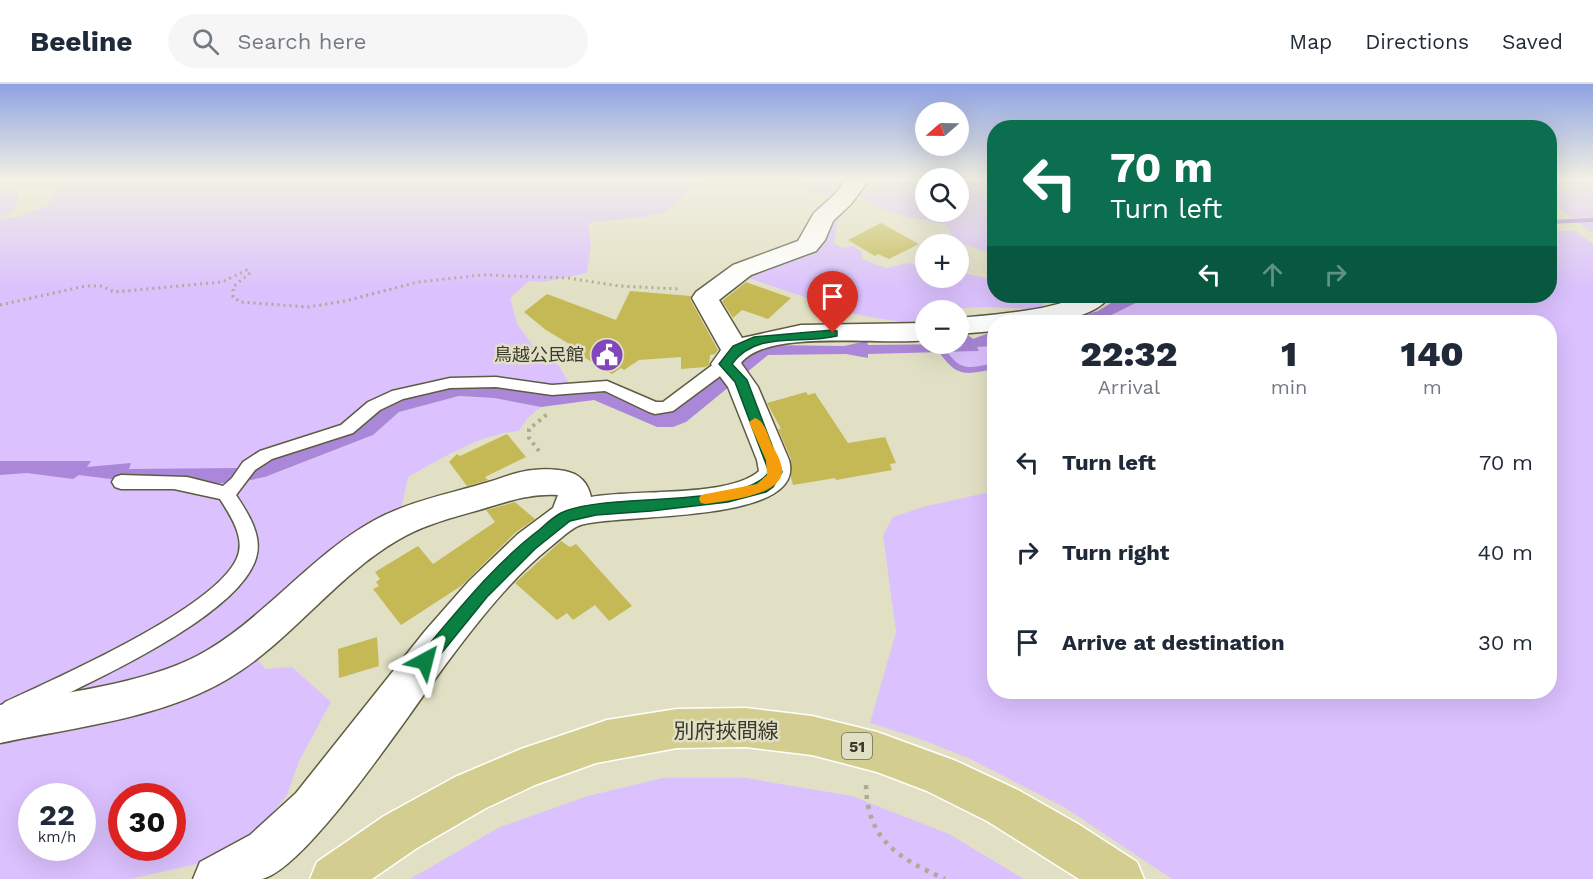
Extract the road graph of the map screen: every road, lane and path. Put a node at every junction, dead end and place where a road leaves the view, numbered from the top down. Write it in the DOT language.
graph roads {
  1 [pos="823,217"];
  2 [pos="705,298"];
  3 [pos="1085,303"];
  4 [pos="0,305"];
  5 [pos="1040,315"];
  6 [pos="987,324"];
  7 [pos="969,325"];
  8 [pos="915,333"];
  9 [pos="733,365"];
  10 [pos="121,482"];
  11 [pos="232,489"];
  12 [pos="566,517"];
  13 [pos="0,723"];
  14 [pos="858,782"];
  15 [pos="866,784"];
  16 [pos="876,788"];
  17 [pos="300,862"];
  18 [pos="217,879"];
  19 [pos="945,879"];
  20 [pos="1120,879"];
  1 -- 2 [label="street"];
  2 -- 4 [label="path"];
  2 -- 9 [label="street"];
  3 -- 5 [label="street"];
  6 -- 7 [label="street"];
  8 -- 9 [label="street"];
  9 -- 11 [label="lane"];
  9 -- 12 [label="street"];
  10 -- 11 [label="lane"];
  11 -- 13 [label="lane"];
  12 -- 13 [label="street"];
  12 -- 17 [label="street"];
  14 -- 15 [label="path"];
  15 -- 16 [label="path"];
  15 -- 19 [label="path"];
  17 -- 18 [label="street"];
  17 -- 20 [label="main road, 別府挾間線 / 51"];
}
